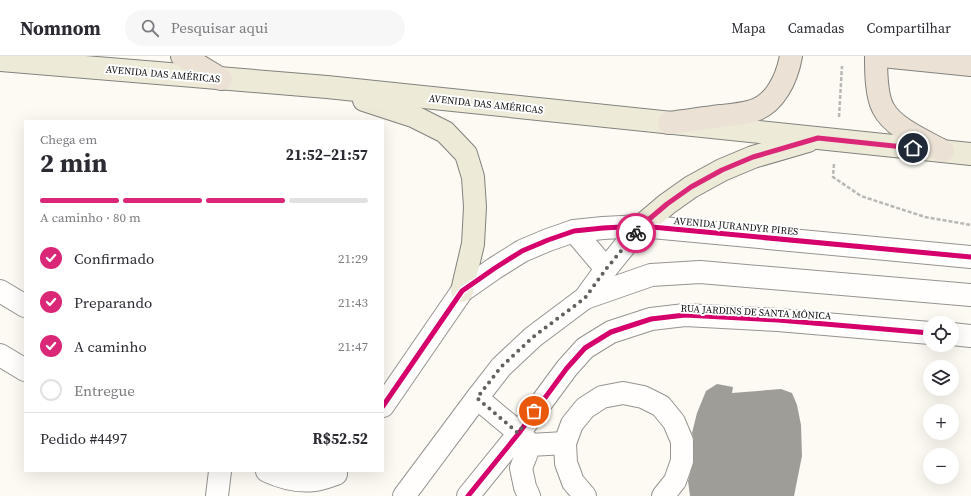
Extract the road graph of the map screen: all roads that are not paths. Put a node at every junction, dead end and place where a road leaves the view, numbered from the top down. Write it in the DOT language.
graph roads {
  1 [pos="182,56"];
  2 [pos="791,56"];
  3 [pos="876,56"];
  4 [pos="882,56"];
  5 [pos="0,60"];
  6 [pos="971,64"];
  7 [pos="221,79"];
  8 [pos="327,87"];
  9 [pos="669,123"];
  10 [pos="827,139"];
  11 [pos="943,152"];
  12 [pos="971,154"];
  13 [pos="641,226"];
  14 [pos="574,231"];
  15 [pos="971,258"];
  16 [pos="606,269"];
  17 [pos="0,291"];
  18 [pos="462,291"];
  19 [pos="971,295"];
  20 [pos="585,298"];
  21 [pos="24,305"];
  22 [pos="923,332"];
  23 [pos="959,335"];
  24 [pos="971,336"];
  25 [pos="0,355"];
  26 [pos="24,369"];
  27 [pos="477,398"];
  28 [pos="384,405"];
  29 [pos="524,439"];
  30 [pos="566,443"];
  31 [pos="220,472"];
  32 [pos="269,472"];
  33 [pos="337,473"];
  34 [pos="217,496"];
  35 [pos="320,496"];
  36 [pos="404,496"];
  37 [pos="468,496"];
  38 [pos="529,496"];
  39 [pos="585,496"];
  40 [pos="663,496"];
  1 -- 7 [label="highway"];
  2 -- 9 [label="highway"];
  3 -- 11 [label="highway"];
  4 -- 6 [label="highway"];
  5 -- 7 [label="main road, AVENIDA DAS AMÉRICAS"];
  7 -- 8 [label="main road, AVENIDA DAS AMÉRICAS"];
  8 -- 9 [label="main road, AVENIDA DAS AMÉRICAS"];
  8 -- 18 [label="main road"];
  9 -- 10 [label="main road, AVENIDA DAS AMÉRICAS"];
  10 -- 11 [label="main road, AVENIDA DAS AMÉRICAS"];
  10 -- 13 [label="main road"];
  11 -- 12 [label="main road, AVENIDA DAS AMÉRICAS"];
  13 -- 14 [label="street, AVENIDA JURANDYR PIRES"];
  13 -- 15 [label="street, AVENIDA JURANDYR PIRES"];
  13 -- 16 [label="street"];
  14 -- 16 [label="street"];
  14 -- 18 [label="street, AVENIDA JURANDYR PIRES"];
  16 -- 20 [label="street"];
  17 -- 21 [label="street"];
  18 -- 28 [label="street, AVENIDA JURANDYR PIRES"];
  19 -- 20 [label="street"];
  20 -- 27 [label="street"];
  22 -- 29 [label="street, RUA JARDINS DE SANTA MÔNICA"];
  23 -- 24 [label="street"];
  25 -- 26 [label="street"];
  27 -- 29 [label="street"];
  27 -- 36 [label="street"];
  29 -- 30 [label="street"];
  29 -- 37 [label="street, RUA JARDINS DE SANTA MÔNICA"];
  29 -- 38 [label="street"];
  30 -- 39 [label="street"];
  30 -- 40 [label="street"];
  31 -- 34 [label="street"];
  32 -- 33 [label="street"];
  33 -- 35 [label="street"];
}
